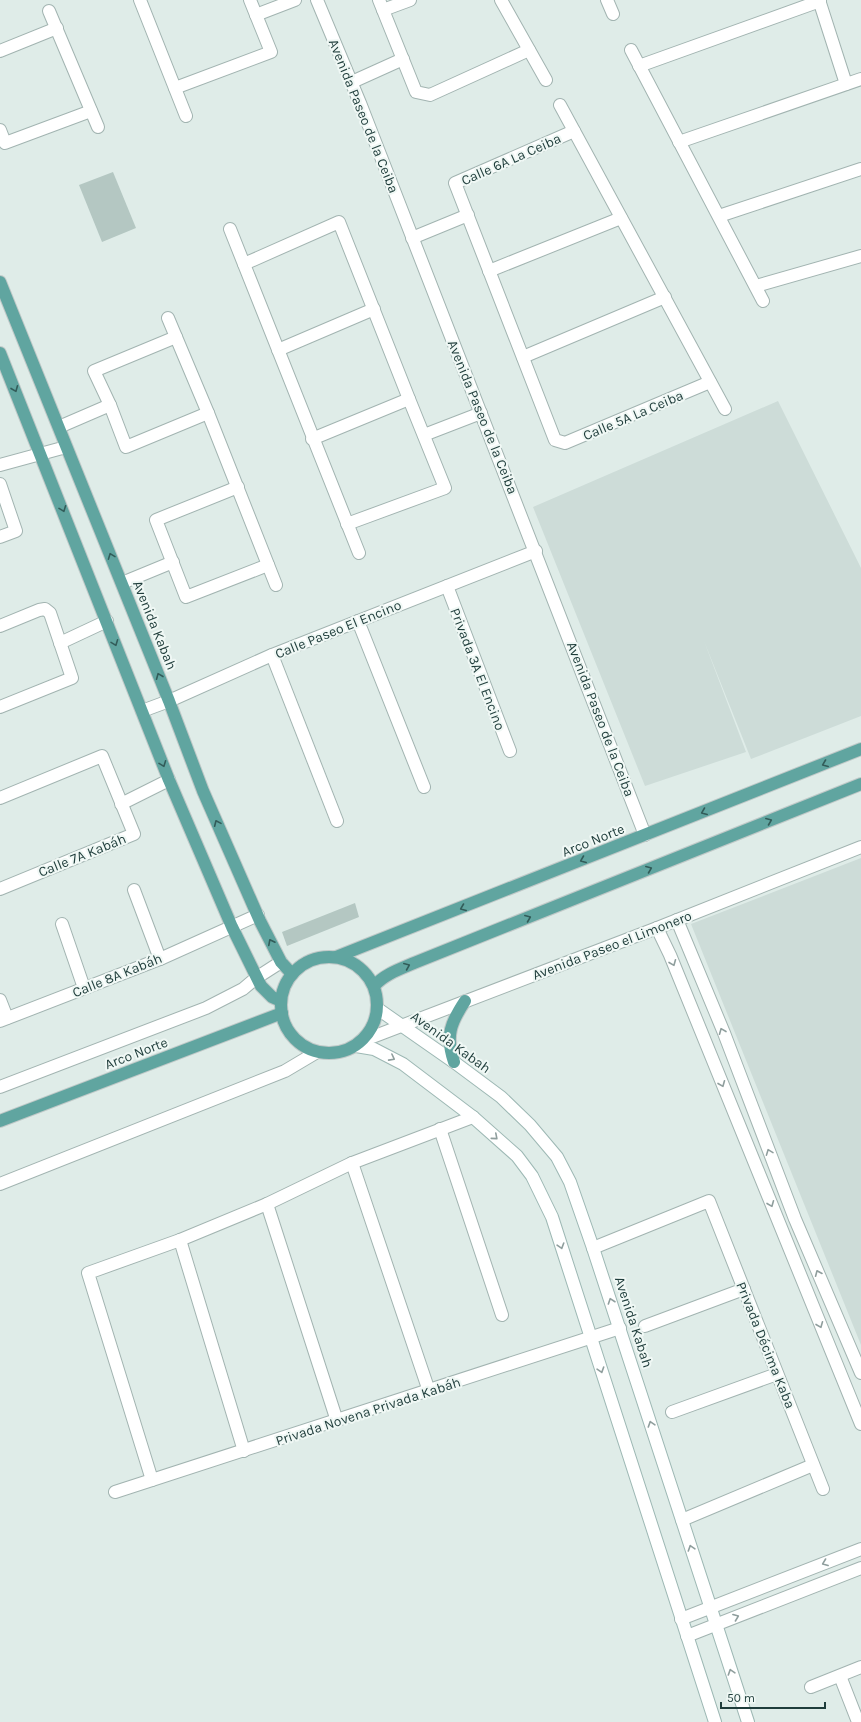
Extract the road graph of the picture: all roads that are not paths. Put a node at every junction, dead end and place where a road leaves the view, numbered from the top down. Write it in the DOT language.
graph roads {
  1 [pos="250,0"];
  2 [pos="295,0"];
  3 [pos="317,0"];
  4 [pos="410,0"];
  5 [pos="501,0"];
  6 [pos="607,0"];
  7 [pos="819,0"];
  8 [pos="143,1"];
  9 [pos="381,5"];
  10 [pos="50,11"];
  11 [pos="613,14"];
  12 [pos="256,15"];
  13 [pos="56,28"];
  14 [pos="530,50"];
  15 [pos="631,50"];
  16 [pos="0,51"];
  17 [pos="403,59"];
  18 [pos="639,66"];
  19 [pos="861,79"];
  20 [pos="546,80"];
  21 [pos="352,82"];
  22 [pos="846,84"];
  23 [pos="175,88"];
  24 [pos="560,105"];
  25 [pos="91,111"];
  26 [pos="186,116"];
  27 [pos="98,126"];
  28 [pos="0,130"];
  29 [pos="574,131"];
  30 [pos="680,142"];
  31 [pos="861,169"];
  32 [pos="468,215"];
  33 [pos="719,216"];
  34 [pos="621,218"];
  35 [pos="230,229"];
  36 [pos="412,238"];
  37 [pos="861,256"];
  38 [pos="244,264"];
  39 [pos="490,271"];
  40 [pos="0,282"];
  41 [pos="756,286"];
  42 [pos="664,297"];
  43 [pos="763,301"];
  44 [pos="374,309"];
  45 [pos="168,318"];
  46 [pos="176,337"];
  47 [pos="278,350"];
  48 [pos="0,352"];
  49 [pos="522,357"];
  50 [pos="710,382"];
  51 [pos="408,399"];
  52 [pos="110,405"];
  53 [pos="725,409"];
  54 [pos="208,413"];
  55 [pos="481,413"];
  56 [pos="59,427"];
  57 [pos="424,435"];
  58 [pos="312,439"];
  59 [pos="555,440"];
  60 [pos="66,446"];
  61 [pos="41,454"];
  62 [pos="0,465"];
  63 [pos="0,484"];
  64 [pos="238,487"];
  65 [pos="347,524"];
  66 [pos="0,537"];
  67 [pos="536,551"];
  68 [pos="359,553"];
  69 [pos="173,562"];
  70 [pos="268,565"];
  71 [pos="122,583"];
  72 [pos="276,585"];
  73 [pos="447,586"];
  74 [pos="107,621"];
  75 [pos="358,621"];
  76 [pos="0,626"];
  77 [pos="60,643"];
  78 [pos="272,655"];
  79 [pos="170,701"];
  80 [pos="0,707"];
  81 [pos="142,711"];
  82 [pos="861,749"];
  83 [pos="510,751"];
  84 [pos="169,780"];
  85 [pos="861,784"];
  86 [pos="424,786"];
  87 [pos="0,798"];
  88 [pos="121,804"];
  89 [pos="337,821"];
  90 [pos="645,835"];
  91 [pos="861,847"];
  92 [pos="0,889"];
  93 [pos="134,890"];
  94 [pos="258,915"];
  95 [pos="677,920"];
  96 [pos="62,924"];
  97 [pos="232,927"];
  98 [pos="657,928"];
  99 [pos="336,957"];
  100 [pos="160,959"];
  101 [pos="282,962"];
  102 [pos="292,974"];
  103 [pos="256,978"];
  104 [pos="374,986"];
  105 [pos="84,988"];
  106 [pos="0,1000"];
  107 [pos="281,1001"];
  108 [pos="465,1001"];
  109 [pos="378,1009"];
  110 [pos="282,1013"];
  111 [pos="4,1020"];
  112 [pos="402,1025"];
  113 [pos="359,1043"];
  114 [pos="317,1052"];
  115 [pos="454,1062"];
  116 [pos="0,1087"];
  117 [pos="473,1117"];
  118 [pos="0,1121"];
  119 [pos="440,1129"];
  120 [pos="352,1163"];
  121 [pos="0,1184"];
  122 [pos="267,1204"];
  123 [pos="795,1219"];
  124 [pos="780,1225"];
  125 [pos="180,1240"];
  126 [pos="593,1248"];
  127 [pos="744,1290"];
  128 [pos="502,1315"];
  129 [pos="645,1326"];
  130 [pos="620,1328"];
  131 [pos="591,1339"];
  132 [pos="861,1373"];
  133 [pos="777,1374"];
  134 [pos="429,1391"];
  135 [pos="672,1412"];
  136 [pos="337,1421"];
  137 [pos="861,1424"];
  138 [pos="244,1451"];
  139 [pos="813,1465"];
  140 [pos="152,1480"];
  141 [pos="823,1489"];
  142 [pos="115,1492"];
  143 [pos="682,1520"];
  144 [pos="861,1549"];
  145 [pos="861,1568"];
  146 [pos="710,1607"];
  147 [pos="681,1619"];
  148 [pos="716,1624"];
  149 [pos="687,1636"];
  150 [pos="861,1667"];
  151 [pos="840,1676"];
  152 [pos="811,1687"];
  153 [pos="715,1722"];
  154 [pos="748,1722"];
  155 [pos="858,1722"];
  1 -- 12 [label="street"];
  2 -- 12 [label="street"];
  3 -- 21 [label="street, Avenida Paseo de la Ceiba"];
  4 -- 9 [label="street"];
  5 -- 14 [label="street"];
  6 -- 11 [label="street"];
  7 -- 18 [label="street"];
  7 -- 22 [label="street"];
  8 -- 23 [label="street"];
  9 -- 17 [label="street"];
  10 -- 13 [label="street"];
  12 -- 23 [label="street"];
  13 -- 16 [label="street"];
  13 -- 25 [label="street"];
  14 -- 17 [label="street"];
  14 -- 20 [label="street"];
  15 -- 18 [label="street"];
  17 -- 21 [label="street"];
  18 -- 30 [label="street"];
  19 -- 22 [label="street"];
  21 -- 36 [label="street, Avenida Paseo de la Ceiba"];
  22 -- 30 [label="street"];
  23 -- 26 [label="street"];
  24 -- 29 [label="street, Calle 6A La Ceiba"];
  25 -- 27 [label="street"];
  25 -- 28 [label="street"];
  29 -- 32 [label="street, Calle 6A La Ceiba"];
  29 -- 34 [label="street, Calle 6A La Ceiba"];
  30 -- 33 [label="street"];
  31 -- 33 [label="street"];
  32 -- 36 [label="street"];
  32 -- 39 [label="street, Calle 6A La Ceiba"];
  33 -- 41 [label="street"];
  34 -- 39 [label="street"];
  34 -- 42 [label="street, Calle 6A La Ceiba"];
  35 -- 38 [label="street"];
  36 -- 55 [label="street, Avenida Paseo de la Ceiba"];
  37 -- 41 [label="street"];
  38 -- 44 [label="street"];
  38 -- 47 [label="street"];
  39 -- 49 [label="street, Calle 6A La Ceiba"];
  40 -- 56 [label="main road, Avenida Kabah"];
  41 -- 43 [label="street"];
  42 -- 49 [label="street"];
  42 -- 50 [label="street, Calle 6A La Ceiba"];
  44 -- 47 [label="street"];
  44 -- 51 [label="street"];
  45 -- 46 [label="street"];
  46 -- 52 [label="street"];
  46 -- 54 [label="street"];
  47 -- 58 [label="street"];
  48 -- 61 [label="main road, one-way"];
  49 -- 59 [label="street, Calle 6A La Ceiba"];
  50 -- 53 [label="street, Calle 6A La Ceiba"];
  50 -- 59 [label="street, Calle 5A La Ceiba"];
  51 -- 57 [label="street"];
  51 -- 58 [label="street"];
  52 -- 54 [label="street"];
  52 -- 56 [label="street"];
  54 -- 64 [label="street"];
  55 -- 57 [label="street"];
  55 -- 67 [label="street, Avenida Paseo de la Ceiba"];
  56 -- 60 [label="main road, Avenida Kabah"];
  57 -- 65 [label="street"];
  58 -- 65 [label="street"];
  60 -- 61 [label="street"];
  71 -- 60 [label="main road, Avenida Kabah, one-way"];
  61 -- 62 [label="street"];
  61 -- 74 [label="main road, one-way"];
  63 -- 66 [label="street"];
  64 -- 69 [label="street"];
  64 -- 70 [label="street"];
  65 -- 68 [label="street"];
  67 -- 73 [label="street, Calle Paseo El Encino"];
  67 -- 90 [label="street, Avenida Paseo de la Ceiba"];
  69 -- 70 [label="street"];
  69 -- 71 [label="street"];
  70 -- 72 [label="street"];
  79 -- 71 [label="main road, Avenida Kabah, one-way"];
  73 -- 75 [label="street, Calle Paseo El Encino"];
  73 -- 83 [label="street, Privada 3A El Encino"];
  74 -- 77 [label="street"];
  74 -- 81 [label="main road, one-way"];
  75 -- 78 [label="street, Calle Paseo El Encino"];
  75 -- 86 [label="street"];
  76 -- 77 [label="street"];
  77 -- 80 [label="street"];
  78 -- 79 [label="street, Calle Paseo El Encino"];
  78 -- 89 [label="street"];
  79 -- 81 [label="street, Calle Paseo El Encino"];
  94 -- 79 [label="main road, Avenida Kabah, one-way"];
  81 -- 84 [label="main road, one-way"];
  82 -- 90 [label="main road, Arco Norte, one-way"];
  84 -- 88 [label="street"];
  84 -- 97 [label="main road"];
  104 -- 85 [label="main road, one-way"];
  87 -- 88 [label="street, Calle 7A Kabáh"];
  88 -- 92 [label="street, Calle 7A Kabáh"];
  90 -- 99 [label="main road, Arco Norte, one-way"];
  91 -- 95 [label="street, Avenida Paseo el Limonero"];
  93 -- 100 [label="street"];
  94 -- 97 [label="street, Calle 8A Kabáh"];
  101 -- 94 [label="main road, Avenida Kabah, one-way"];
  95 -- 98 [label="street, Avenida Paseo el Limonero"];
  123 -- 95 [label="street, one-way"];
  96 -- 105 [label="street"];
  97 -- 100 [label="street, Calle 8A Kabáh"];
  97 -- 103 [label="main road"];
  98 -- 108 [label="street, Avenida Paseo el Limonero"];
  98 -- 124 [label="street, one-way"];
  99 -- 102 [label="main road"];
  99 -- 104 [label="main road"];
  100 -- 105 [label="street, Calle 8A Kabáh"];
  101 -- 102 [label="main road, Avenida Kabah"];
  101 -- 103 [label="street"];
  102 -- 107 [label="main road"];
  103 -- 107 [label="main road"];
  103 -- 116 [label="street"];
  104 -- 109 [label="main road"];
  105 -- 111 [label="street, Calle 8A Kabáh"];
  106 -- 111 [label="street"];
  107 -- 110 [label="main road"];
  108 -- 112 [label="street, Avenida Paseo el Limonero"];
  108 -- 115 [label="main road"];
  109 -- 112 [label="street, Avenida Kabah"];
  109 -- 113 [label="main road"];
  110 -- 114 [label="main road"];
  110 -- 118 [label="main road, Arco Norte"];
  112 -- 113 [label="street, Avenida Paseo el Limonero"];
  112 -- 115 [label="street, Avenida Kabah"];
  113 -- 114 [label="main road"];
  113 -- 117 [label="street, one-way"];
  114 -- 121 [label="street"];
  115 -- 126 [label="street, Avenida Kabah"];
  117 -- 119 [label="street"];
  117 -- 131 [label="street, one-way"];
  119 -- 120 [label="street"];
  119 -- 128 [label="street"];
  120 -- 122 [label="street"];
  120 -- 134 [label="street"];
  122 -- 125 [label="street"];
  122 -- 136 [label="street"];
  123 -- 124 [label="street"];
  132 -- 123 [label="street, one-way"];
  124 -- 137 [label="street, one-way"];
  125 -- 138 [label="street"];
  125 -- 140 [label="street"];
  126 -- 127 [label="street, Privada Décima Kaba"];
  130 -- 126 [label="street, Avenida Kabah, one-way"];
  127 -- 129 [label="street"];
  127 -- 133 [label="street, Privada Décima Kaba"];
  130 -- 131 [label="street, Privada Novena Privada Kabáh"];
  143 -- 130 [label="street, Avenida Kabah, one-way"];
  131 -- 134 [label="street, Privada Novena Privada Kabáh"];
  131 -- 147 [label="street, one-way"];
  133 -- 135 [label="street"];
  133 -- 139 [label="street, Privada Décima Kaba"];
  134 -- 136 [label="street, Privada Novena Privada Kabáh"];
  136 -- 138 [label="street, Privada Novena Privada Kabáh"];
  138 -- 140 [label="street, Privada Novena Privada Kabáh"];
  139 -- 141 [label="street, Privada Décima Kaba"];
  139 -- 143 [label="street"];
  140 -- 142 [label="street, Privada Novena Privada Kabáh"];
  146 -- 143 [label="street, Avenida Kabah, one-way"];
  144 -- 146 [label="street, one-way"];
  148 -- 145 [label="street, one-way"];
  146 -- 147 [label="street"];
  146 -- 148 [label="street, Avenida Kabah"];
  147 -- 149 [label="street"];
  148 -- 149 [label="street"];
  154 -- 148 [label="street, Avenida Kabah, one-way"];
  149 -- 153 [label="street"];
  150 -- 151 [label="street"];
  151 -- 152 [label="street"];
  151 -- 155 [label="street"];
}
